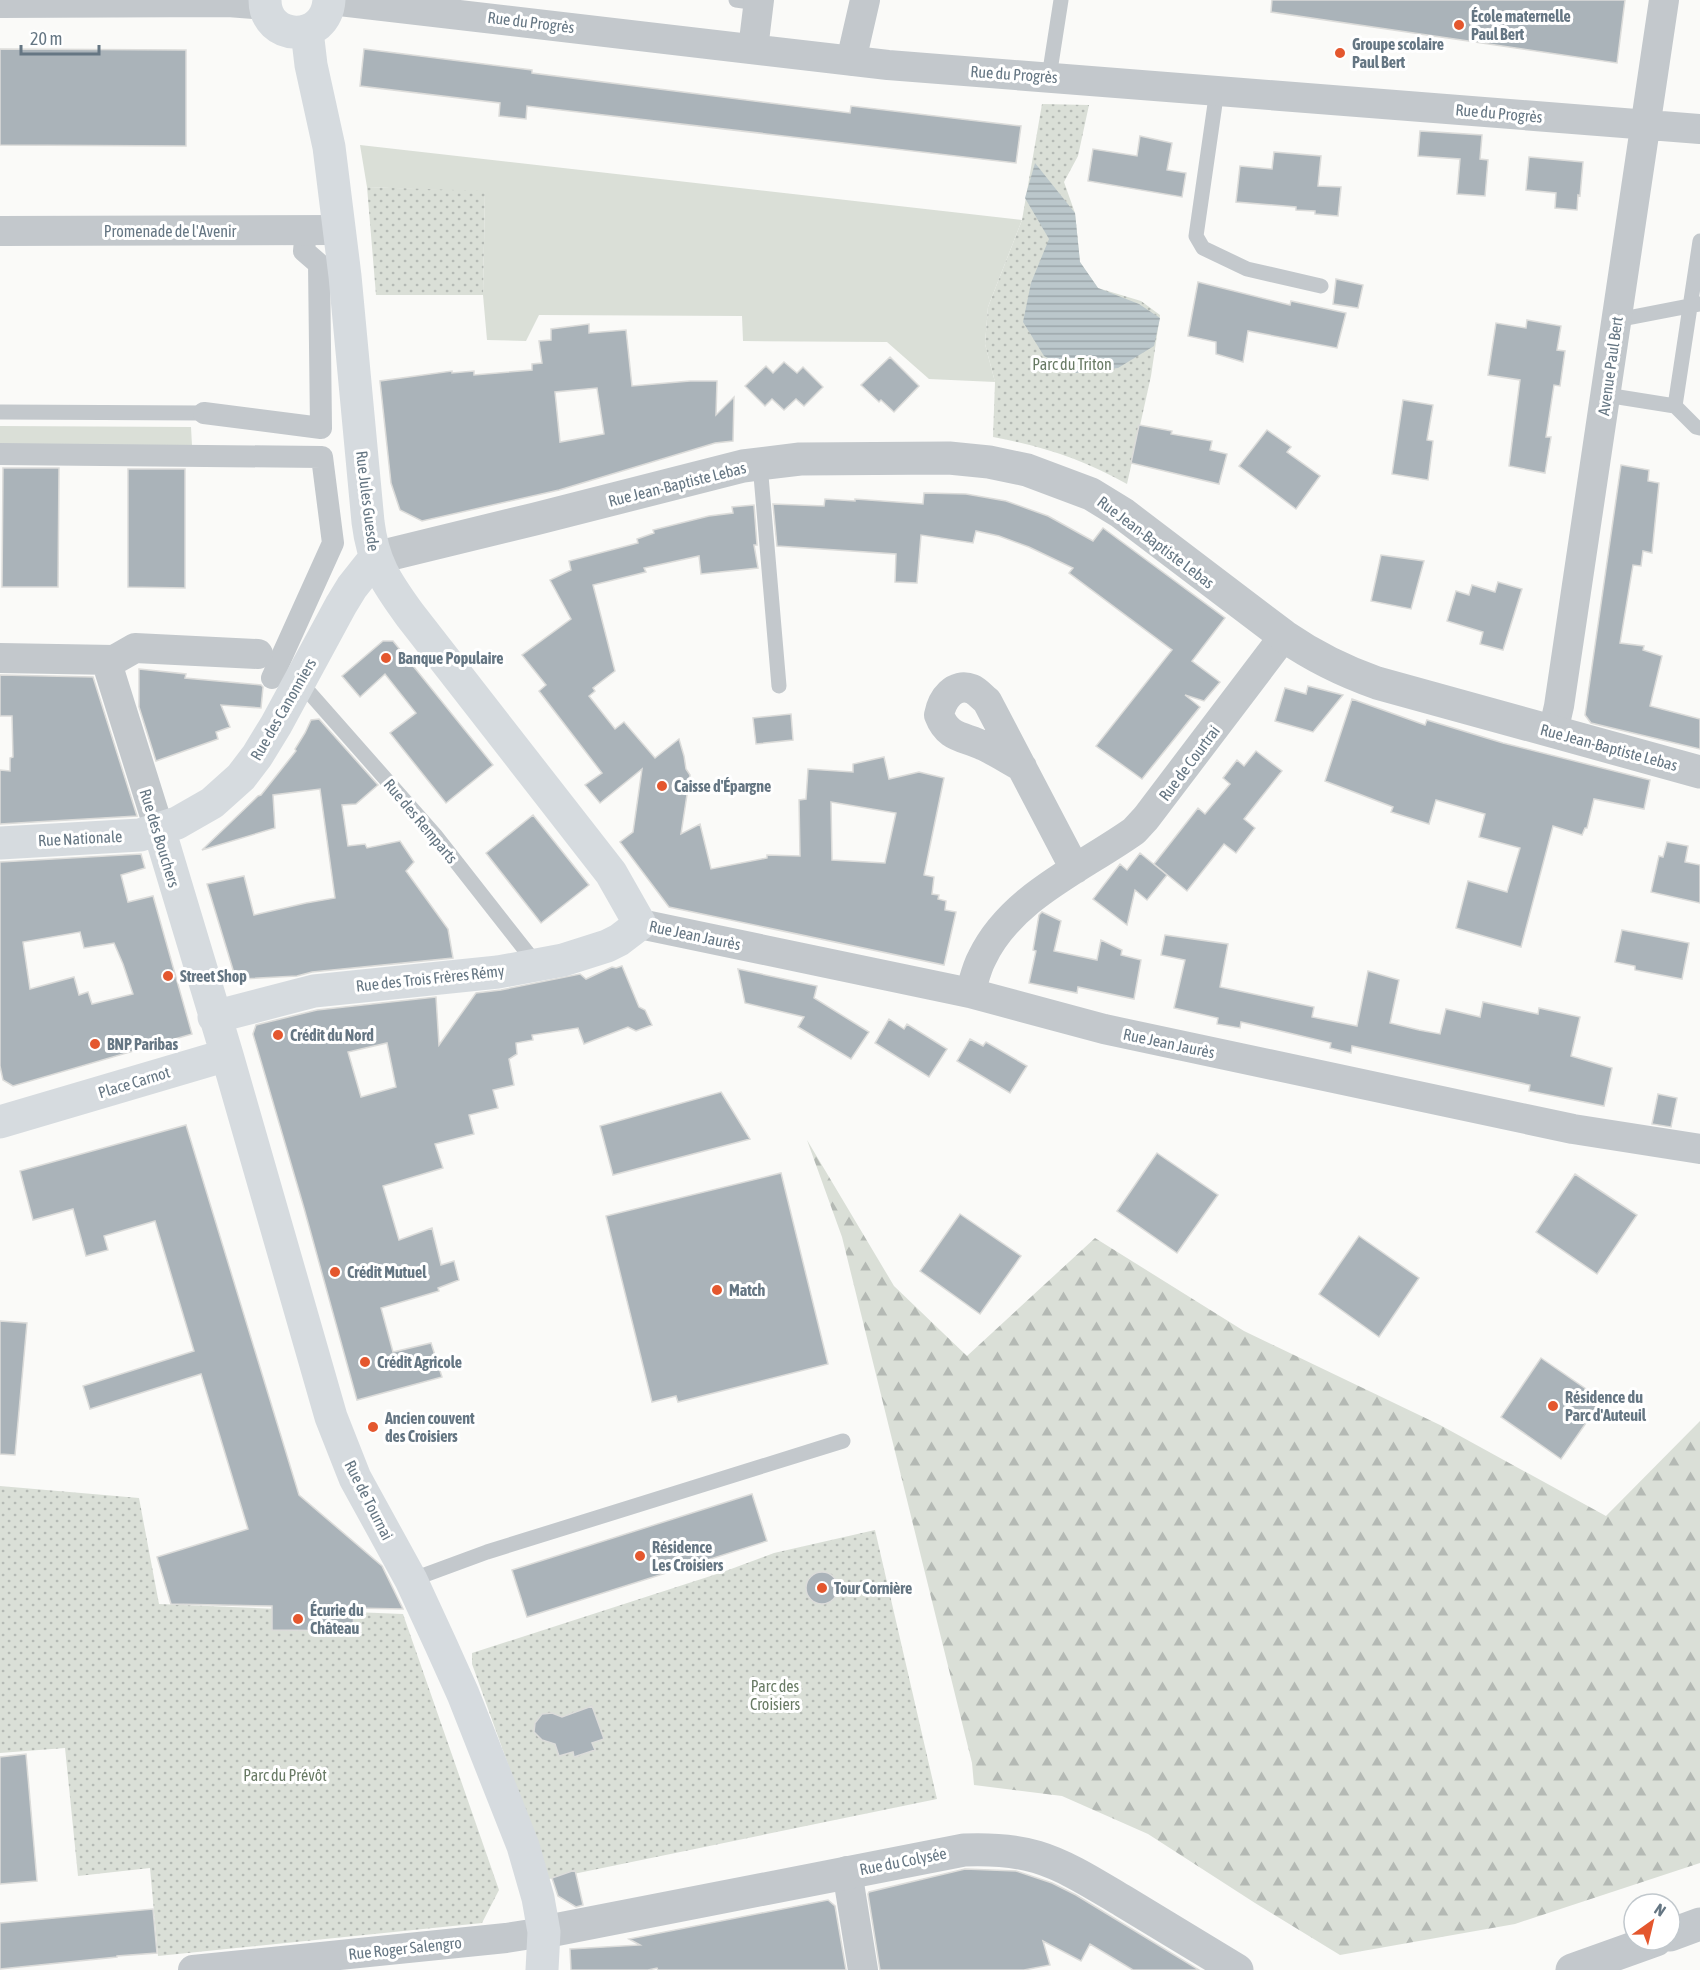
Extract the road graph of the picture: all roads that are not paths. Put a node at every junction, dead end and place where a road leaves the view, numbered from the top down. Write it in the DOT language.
graph roads {
  1 [pos="865,0"];
  2 [pos="1061,0"];
  3 [pos="1664,0"];
  4 [pos="345,1"];
  5 [pos="751,1"];
  6 [pos="265,2"];
  7 [pos="0,3"];
  8 [pos="307,31"];
  9 [pos="753,49"];
  10 [pos="851,61"];
  11 [pos="1049,76"];
  12 [pos="1216,90"];
  13 [pos="1645,125"];
  14 [pos="1700,129"];
  15 [pos="306,230"];
  16 [pos="339,230"];
  17 [pos="0,231"];
  18 [pos="1700,241"];
  19 [pos="1321,286"];
  20 [pos="1695,305"];
  21 [pos="1617,320"];
  22 [pos="1605,394"];
  23 [pos="1675,406"];
  24 [pos="0,412"];
  25 [pos="204,413"];
  26 [pos="321,428"];
  27 [pos="1700,428"];
  28 [pos="0,454"];
  29 [pos="322,457"];
  30 [pos="760,464"];
  31 [pos="375,558"];
  32 [pos="1284,636"];
  33 [pos="0,658"];
  34 [pos="106,660"];
  35 [pos="277,671"];
  36 [pos="779,686"];
  37 [pos="1553,732"];
  38 [pos="1022,767"];
  39 [pos="1700,772"];
  40 [pos="159,829"];
  41 [pos="0,843"];
  42 [pos="1075,869"];
  43 [pos="640,924"];
  44 [pos="537,965"];
  45 [pos="970,993"];
  46 [pos="214,1017"];
  47 [pos="227,1055"];
  48 [pos="1,1120"];
  49 [pos="1700,1149"];
  50 [pos="843,1441"];
  51 [pos="411,1580"];
  52 [pos="847,1871"];
  53 [pos="1700,1924"];
  54 [pos="1682,1931"];
  55 [pos="544,1932"];
  56 [pos="1622,1952"];
  57 [pos="193,1970"];
  58 [pos="542,1970"];
  59 [pos="863,1970"];
  60 [pos="1237,1970"];
  61 [pos="1572,1970"];
  1 -- 10 [label="street"];
  2 -- 11 [label="lane"];
  3 -- 13 [label="street, Avenue Paul Bert"];
  4 -- 8 [label="main road"];
  4 -- 9 [label="street, Rue du Progrès"];
  5 -- 9 [label="street"];
  6 -- 7 [label="street"];
  6 -- 8 [label="main road"];
  8 -- 16 [label="main road, Rue Jules Guesde"];
  9 -- 10 [label="street, Rue du Progrès"];
  10 -- 11 [label="street, Rue du Progrès"];
  11 -- 12 [label="street, Rue du Progrès"];
  12 -- 13 [label="street, Rue du Progrès"];
  12 -- 19 [label="lane"];
  13 -- 14 [label="street, Rue du Progrès"];
  13 -- 21 [label="street, Avenue Paul Bert"];
  15 -- 16 [label="street, Promenade de l'Avenir"];
  15 -- 17 [label="street, Promenade de l'Avenir"];
  15 -- 26 [label="street"];
  16 -- 31 [label="main road, Rue Jules Guesde"];
  18 -- 20 [label="lane"];
  20 -- 21 [label="lane"];
  20 -- 23 [label="lane"];
  21 -- 22 [label="street, Avenue Paul Bert"];
  22 -- 23 [label="lane"];
  22 -- 37 [label="street, Avenue Paul Bert"];
  23 -- 27 [label="lane"];
  24 -- 25 [label="lane"];
  25 -- 26 [label="street"];
  26 -- 29 [label="street"];
  28 -- 29 [label="street"];
  29 -- 35 [label="street"];
  30 -- 31 [label="street, Rue Jean-Baptiste Lebas"];
  30 -- 32 [label="street, Rue Jean-Baptiste Lebas"];
  30 -- 36 [label="lane"];
  31 -- 35 [label="main road, Rue des Canonniers"];
  31 -- 43 [label="main road, Rue Jules Guesde"];
  32 -- 37 [label="street, Rue Jean-Baptiste Lebas"];
  32 -- 42 [label="street, Rue de Courtrai"];
  33 -- 34 [label="street"];
  34 -- 35 [label="street"];
  34 -- 40 [label="street, Rue des Bouchers"];
  35 -- 40 [label="main road, Rue des Canonniers"];
  35 -- 44 [label="lane, Rue des Remparts"];
  37 -- 39 [label="street, Rue Jean-Baptiste Lebas"];
  38 -- 42 [label="street"];
  40 -- 41 [label="main road, Rue Nationale"];
  40 -- 46 [label="main road, Rue des Bouchers"];
  42 -- 45 [label="street, Rue de Courtrai"];
  43 -- 44 [label="main road, Rue des Trois Frères Rémy"];
  43 -- 45 [label="street, Rue Jean Jaurès"];
  44 -- 46 [label="main road, Rue des Trois Frères Rémy"];
  45 -- 49 [label="street, Rue Jean Jaurès"];
  46 -- 47 [label="main road"];
  47 -- 48 [label="main road, Place Carnot"];
  47 -- 51 [label="main road, Rue de Tournai"];
  50 -- 51 [label="lane"];
  51 -- 55 [label="main road, Rue de Tournai"];
  52 -- 55 [label="street, Rue du Colysée"];
  52 -- 59 [label="street"];
  52 -- 60 [label="street, Rue du Colysée"];
  53 -- 54 [label="street"];
  55 -- 57 [label="street, Rue Roger Salengro"];
  55 -- 58 [label="main road, Rue de Tournai"];
  56 -- 61 [label="street"];
}
